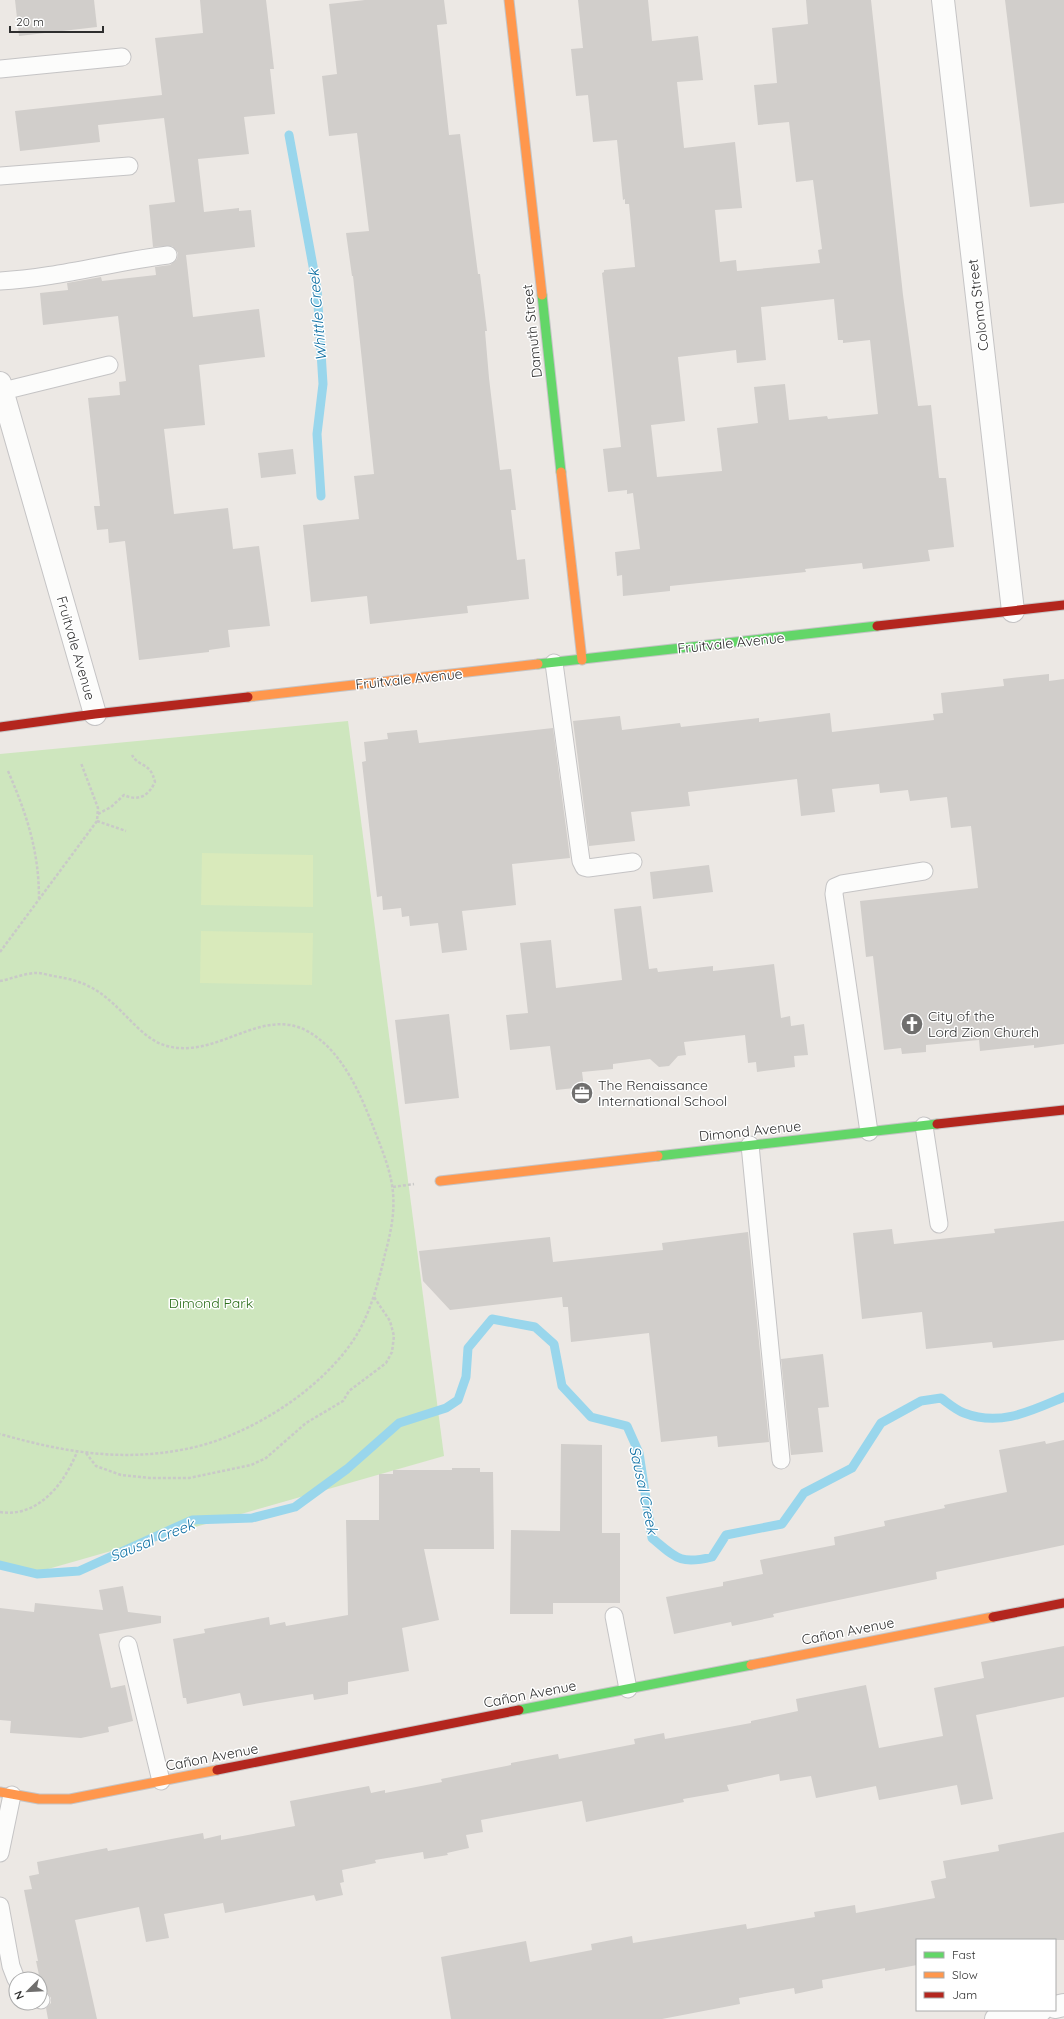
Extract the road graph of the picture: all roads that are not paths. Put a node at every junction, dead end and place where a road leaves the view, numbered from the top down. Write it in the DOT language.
graph roads {
  1 [pos="509,0"];
  2 [pos="943,0"];
  3 [pos="122,56"];
  4 [pos="0,68"];
  5 [pos="129,166"];
  6 [pos="0,176"];
  7 [pos="168,255"];
  8 [pos="0,281"];
  9 [pos="109,365"];
  10 [pos="1,387"];
  11 [pos="1064,605"];
  12 [pos="1013,611"];
  13 [pos="582,660"];
  14 [pos="554,663"];
  15 [pos="95,714"];
  16 [pos="0,728"];
  17 [pos="633,862"];
  18 [pos="924,871"];
  19 [pos="1064,1110"];
  20 [pos="924,1126"];
  21 [pos="869,1132"];
  22 [pos="750,1145"];
  23 [pos="440,1180"];
  24 [pos="939,1224"];
  25 [pos="781,1460"];
  26 [pos="1064,1603"];
  27 [pos="614,1616"];
  28 [pos="128,1645"];
  29 [pos="628,1689"];
  30 [pos="161,1781"];
  31 [pos="6,1794"];
  32 [pos="0,1853"];
  33 [pos="0,1906"];
  34 [pos="13,1971"];
  35 [pos="1036,2011"];
  36 [pos="996,2019"];
  1 -- 13 [label="street, Damuth Street"];
  2 -- 12 [label="street, Coloma Street"];
  3 -- 4 [label="lane"];
  5 -- 6 [label="lane"];
  7 -- 8 [label="lane"];
  9 -- 10 [label="lane"];
  10 -- 15 [label="street, Fruitvale Avenue"];
  11 -- 12 [label="street, Fruitvale Avenue"];
  12 -- 13 [label="street, Fruitvale Avenue"];
  13 -- 14 [label="street, Fruitvale Avenue"];
  14 -- 15 [label="street, Fruitvale Avenue"];
  14 -- 17 [label="lane"];
  15 -- 16 [label="street"];
  18 -- 21 [label="lane"];
  19 -- 20 [label="street, Dimond Avenue"];
  20 -- 21 [label="street, Dimond Avenue"];
  20 -- 24 [label="lane"];
  21 -- 22 [label="street, Dimond Avenue"];
  22 -- 23 [label="street, Dimond Avenue"];
  22 -- 25 [label="lane"];
  26 -- 29 [label="street, Cañon Avenue"];
  27 -- 29 [label="lane"];
  28 -- 30 [label="lane"];
  29 -- 30 [label="street, Cañon Avenue"];
  30 -- 31 [label="street, Cañon Avenue"];
  31 -- 32 [label="lane"];
  33 -- 34 [label="lane"];
  35 -- 36 [label="street"];
}
